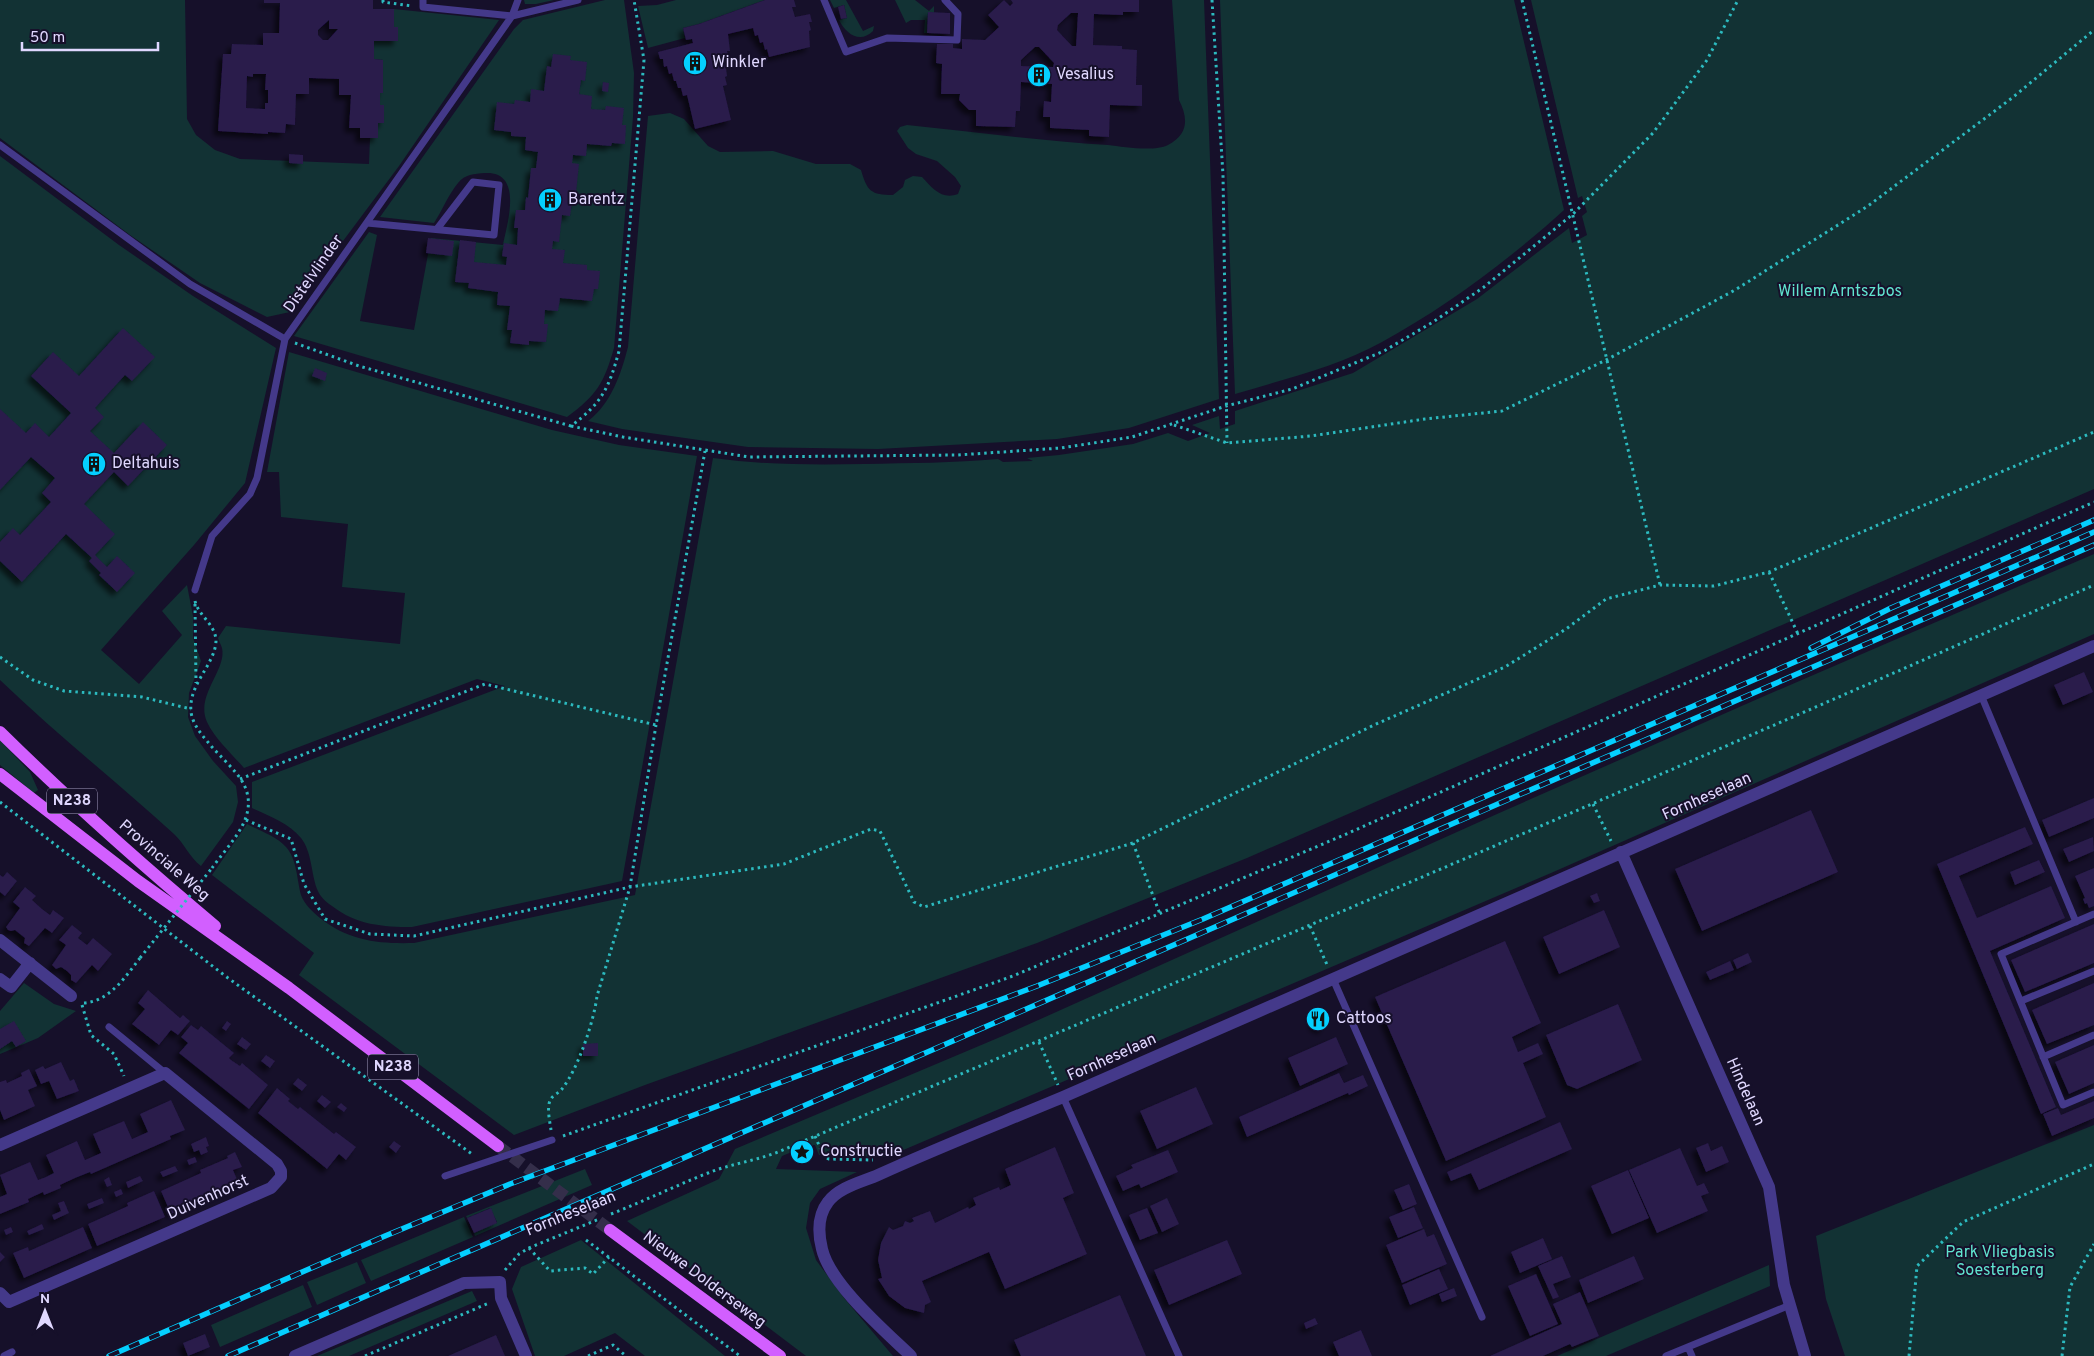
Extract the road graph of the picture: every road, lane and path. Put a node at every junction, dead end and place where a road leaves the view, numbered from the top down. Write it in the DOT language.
graph roads {
  1 [pos="383,0"];
  2 [pos="518,0"];
  3 [pos="578,0"];
  4 [pos="634,0"];
  5 [pos="824,0"];
  6 [pos="945,0"];
  7 [pos="1212,0"];
  8 [pos="1522,0"];
  9 [pos="1738,0"];
  10 [pos="422,4"];
  11 [pos="512,16"];
  12 [pos="2094,30"];
  13 [pos="0,146"];
  14 [pos="1573,214"];
  15 [pos="367,223"];
  16 [pos="437,230"];
  17 [pos="285,339"];
  18 [pos="1608,359"];
  19 [pos="1226,406"];
  20 [pos="1173,425"];
  21 [pos="571,426"];
  22 [pos="2094,432"];
  23 [pos="1227,443"];
  24 [pos="705,451"];
  25 [pos="2094,502"];
  26 [pos="1769,572"];
  27 [pos="1660,585"];
  28 [pos="2094,585"];
  29 [pos="195,590"];
  30 [pos="195,604"];
  31 [pos="1798,634"];
  32 [pos="2094,646"];
  33 [pos="0,657"];
  34 [pos="196,685"];
  35 [pos="1981,695"];
  36 [pos="191,710"];
  37 [pos="656,726"];
  38 [pos="0,732"];
  39 [pos="0,774"];
  40 [pos="240,779"];
  41 [pos="0,802"];
  42 [pos="1593,804"];
  43 [pos="246,820"];
  44 [pos="1133,843"];
  45 [pos="1621,852"];
  46 [pos="630,887"];
  47 [pos="1160,914"];
  48 [pos="2094,914"];
  49 [pos="2076,922"];
  50 [pos="1310,926"];
  51 [pos="0,940"];
  52 [pos="30,964"];
  53 [pos="2094,971"];
  54 [pos="0,979"];
  55 [pos="1333,979"];
  56 [pos="289,988"];
  57 [pos="70,996"];
  58 [pos="2021,1001"];
  59 [pos="82,1010"];
  60 [pos="109,1027"];
  61 [pos="2094,1035"];
  62 [pos="1039,1042"];
  63 [pos="2043,1057"];
  64 [pos="165,1074"];
  65 [pos="128,1088"];
  66 [pos="2094,1092"];
  67 [pos="1063,1097"];
  68 [pos="815,1136"];
  69 [pos="552,1137"];
  70 [pos="0,1145"];
  71 [pos="498,1146"];
  72 [pos="474,1156"];
  73 [pos="874,1160"];
  74 [pos="2094,1164"];
  75 [pos="445,1176"];
  76 [pos="610,1215"];
  77 [pos="601,1218"];
  78 [pos="610,1230"];
  79 [pos="586,1240"];
  80 [pos="2094,1244"];
  81 [pos="529,1248"];
  82 [pos="609,1257"];
  83 [pos="500,1282"];
  84 [pos="0,1293"];
  85 [pos="501,1298"];
  86 [pos="1790,1305"];
  87 [pos="1482,1317"];
  88 [pos="1688,1347"];
  89 [pos="12,1352"];
  90 [pos="4,1356"];
  91 [pos="294,1356"];
  92 [pos="365,1356"];
  93 [pos="526,1356"];
  94 [pos="588,1356"];
  95 [pos="626,1356"];
  96 [pos="740,1356"];
  97 [pos="780,1356"];
  98 [pos="911,1356"];
  99 [pos="1179,1356"];
  100 [pos="1666,1356"];
  101 [pos="1692,1356"];
  102 [pos="1805,1356"];
  103 [pos="1909,1356"];
  104 [pos="2062,1356"];
  1 -- 10 [label="path"];
  2 -- 11 [label="lane, Distelvlinder"];
  3 -- 11 [label="lane"];
  4 -- 21 [label="path"];
  5 -- 6 [label="lane"];
  7 -- 19 [label="path"];
  8 -- 14 [label="path"];
  9 -- 14 [label="path"];
  10 -- 11 [label="lane"];
  11 -- 15 [label="lane, Distelvlinder"];
  12 -- 18 [label="path"];
  13 -- 17 [label="lane"];
  14 -- 18 [label="path"];
  14 -- 19 [label="path"];
  15 -- 16 [label="lane"];
  15 -- 17 [label="lane, Distelvlinder"];
  16 -- 16 [label="lane"];
  17 -- 21 [label="path"];
  17 -- 29 [label="lane, Distelvlinder"];
  18 -- 23 [label="path"];
  18 -- 27 [label="path"];
  19 -- 20 [label="path"];
  19 -- 23 [label="path"];
  20 -- 23 [label="path"];
  20 -- 24 [label="path"];
  21 -- 24 [label="path"];
  22 -- 26 [label="path"];
  24 -- 37 [label="path"];
  25 -- 31 [label="path"];
  26 -- 27 [label="path"];
  26 -- 31 [label="path"];
  27 -- 44 [label="path"];
  28 -- 42 [label="path, Fornheselaan"];
  29 -- 30 [label="path"];
  30 -- 34 [label="path"];
  30 -- 34 [label="path"];
  31 -- 47 [label="path"];
  32 -- 35 [label="street, Fornheselaan"];
  33 -- 36 [label="path"];
  34 -- 36 [label="path"];
  35 -- 45 [label="street, Fornheselaan"];
  35 -- 49 [label="lane"];
  36 -- 40 [label="path"];
  37 -- 40 [label="path"];
  37 -- 46 [label="path"];
  38 -- 56 [label="main road, Provinciale Weg / N238"];
  39 -- 56 [label="main road, Provinciale Weg / N238"];
  40 -- 43 [label="path"];
  41 -- 72 [label="path"];
  42 -- 45 [label="path"];
  42 -- 50 [label="path, Fornheselaan"];
  43 -- 46 [label="path"];
  43 -- 57 [label="path, bridge"];
  44 -- 46 [label="path"];
  44 -- 47 [label="path"];
  45 -- 55 [label="street, Fornheselaan"];
  45 -- 86 [label="street, Hindelaan"];
  46 -- 69 [label="path"];
  47 -- 69 [label="path"];
  48 -- 49 [label="lane"];
  49 -- 58 [label="lane"];
  50 -- 55 [label="path"];
  50 -- 62 [label="path, Fornheselaan"];
  51 -- 52 [label="street"];
  52 -- 54 [label="street"];
  52 -- 57 [label="street"];
  53 -- 58 [label="lane"];
  55 -- 67 [label="street, Fornheselaan"];
  55 -- 87 [label="lane"];
  56 -- 71 [label="main road, Provinciale Weg / N238"];
  58 -- 63 [label="lane"];
  59 -- 65 [label="path"];
  60 -- 64 [label="lane, Duivenhorst"];
  61 -- 63 [label="lane"];
  62 -- 67 [label="path"];
  62 -- 68 [label="path, Fornheselaan"];
  63 -- 66 [label="lane"];
  64 -- 65 [label="street"];
  64 -- 84 [label="street, Duivenhorst"];
  65 -- 70 [label="street"];
  67 -- 98 [label="street, Fornheselaan"];
  67 -- 99 [label="lane"];
  68 -- 73 [label="path"];
  68 -- 76 [label="path, Fornheselaan"];
  69 -- 75 [label="lane"];
  74 -- 103 [label="path"];
  77 -- 81 [label="path, Fornheselaan"];
  78 -- 97 [label="main road, Nieuwe Dolderseweg"];
  79 -- 82 [label="path"];
  80 -- 104 [label="path"];
  81 -- 82 [label="path"];
  81 -- 83 [label="path, Fornheselaan"];
  82 -- 96 [label="path"];
  83 -- 85 [label="street"];
  83 -- 91 [label="street"];
  85 -- 92 [label="path"];
  85 -- 93 [label="street"];
  86 -- 88 [label="lane"];
  86 -- 102 [label="street, Hindelaan"];
  88 -- 100 [label="lane"];
  88 -- 101 [label="lane"];
  89 -- 90 [label="lane"];
  94 -- 95 [label="path"];
}
